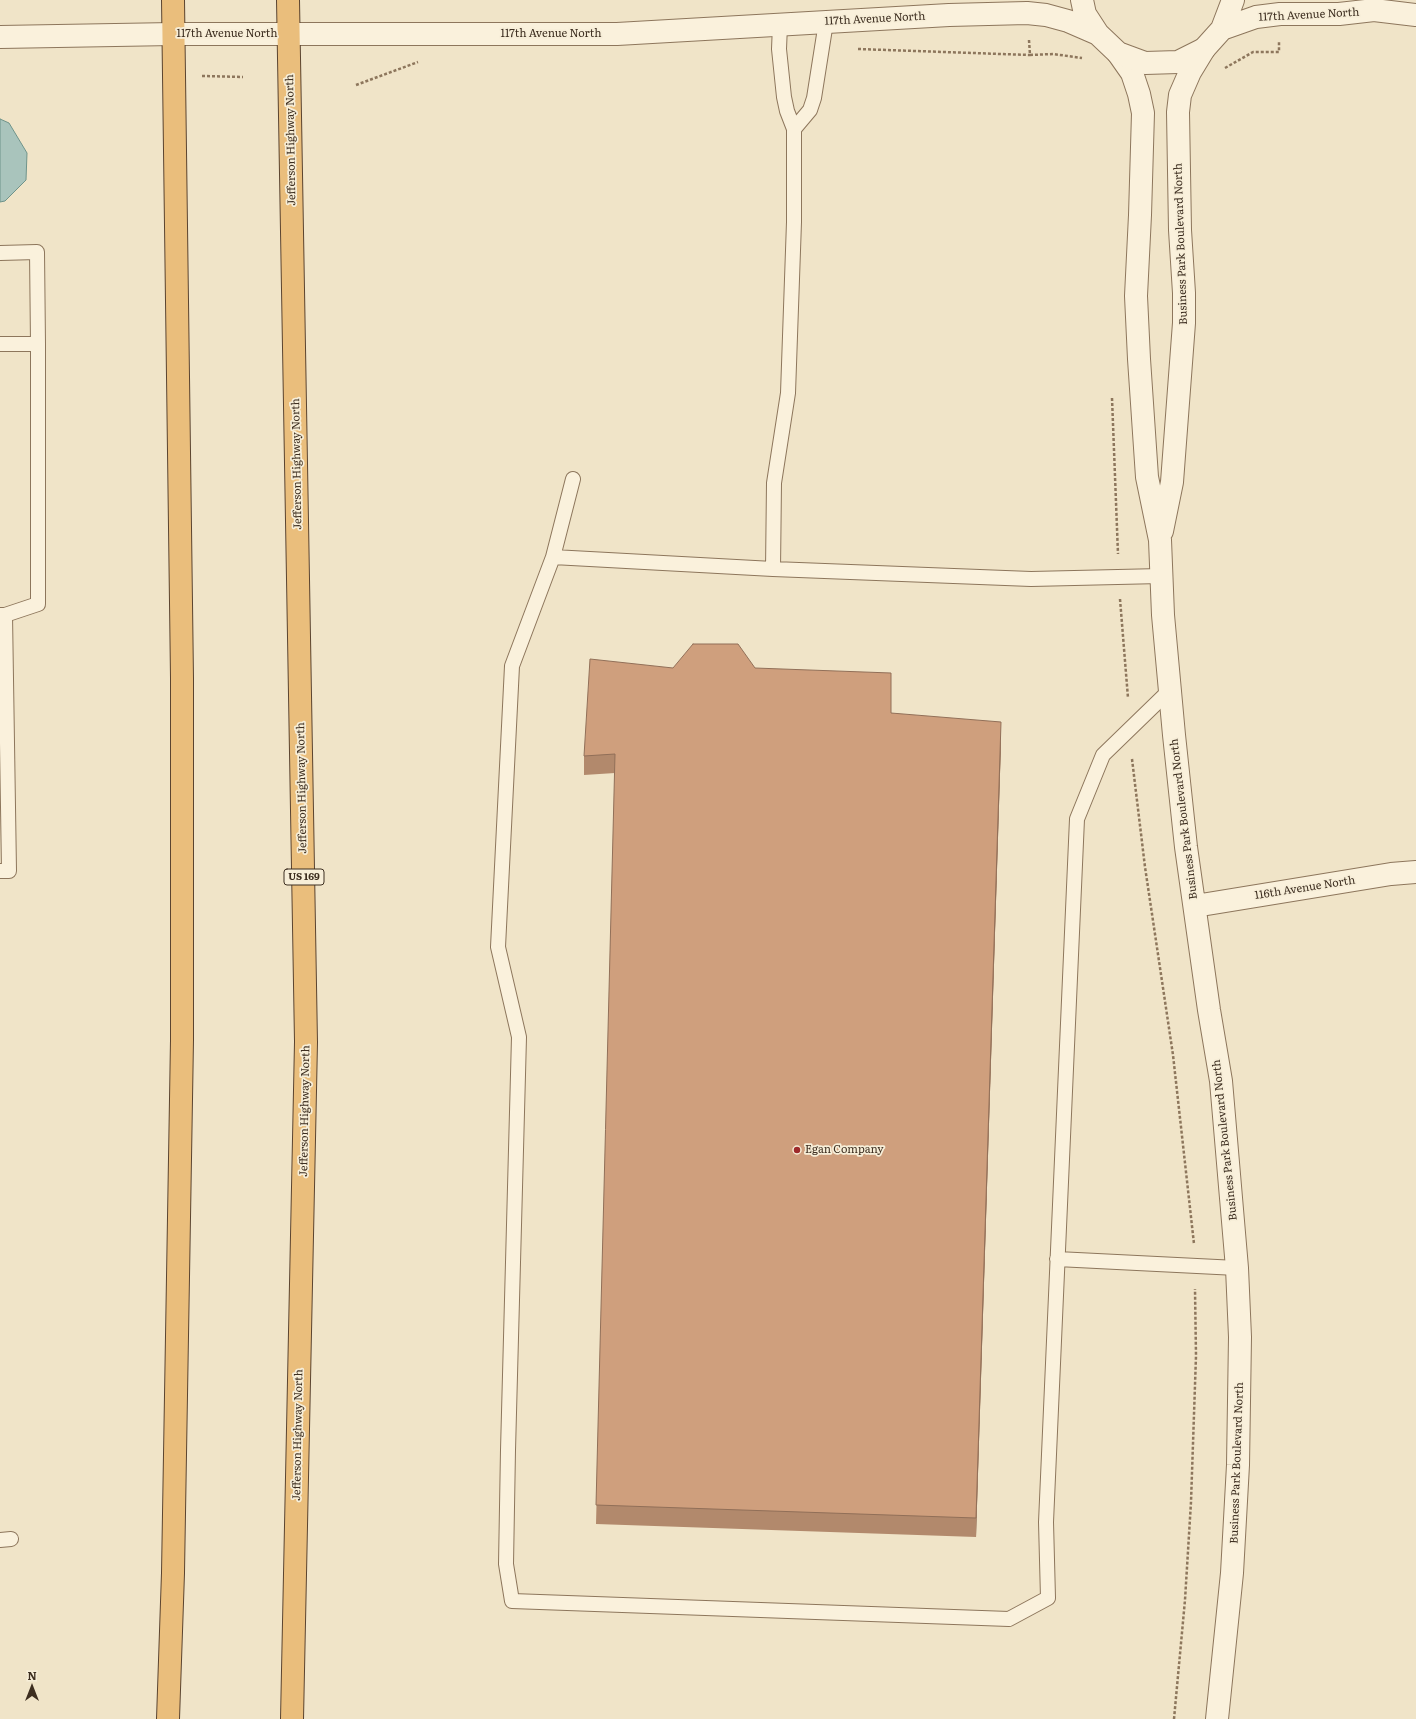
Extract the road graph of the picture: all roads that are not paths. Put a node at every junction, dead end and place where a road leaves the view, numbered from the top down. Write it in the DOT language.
graph roads {
  1 [pos="173,0"];
  2 [pos="288,0"];
  3 [pos="1082,0"];
  4 [pos="1233,0"];
  5 [pos="1350,0"];
  6 [pos="1374,10"];
  7 [pos="1416,15"];
  8 [pos="826,22"];
  9 [pos="780,25"];
  10 [pos="1222,29"];
  11 [pos="173,34"];
  12 [pos="290,34"];
  13 [pos="1098,34"];
  14 [pos="0,37"];
  15 [pos="1204,49"];
  16 [pos="1118,53"];
  17 [pos="794,129"];
  18 [pos="0,253"];
  19 [pos="0,344"];
  20 [pos="38,344"];
  21 [pos="573,479"];
  22 [pos="1160,540"];
  23 [pos="553,558"];
  24 [pos="773,569"];
  25 [pos="1162,576"];
  26 [pos="3,615"];
  27 [pos="1170,690"];
  28 [pos="0,871"];
  29 [pos="1416,872"];
  30 [pos="1195,906"];
  31 [pos="1058,1259"];
  32 [pos="1237,1268"];
  33 [pos="168,1719"];
  34 [pos="292,1719"];
  35 [pos="1217,1719"];
  1 -- 11 [label="highway"];
  2 -- 12 [label="highway, Jefferson Highway North / US 169"];
  3 -- 13 [label="street"];
  4 -- 10 [label="street"];
  5 -- 6 [label="street, 117th Avenue North"];
  6 -- 7 [label="street, 117th Avenue North"];
  6 -- 10 [label="street, 117th Avenue North"];
  8 -- 9 [label="street, 117th Avenue North"];
  8 -- 13 [label="street, 117th Avenue North"];
  8 -- 17 [label="lane"];
  9 -- 12 [label="street, 117th Avenue North"];
  9 -- 17 [label="lane"];
  10 -- 15 [label="street"];
  11 -- 12 [label="street, 117th Avenue North"];
  11 -- 14 [label="street, 117th Avenue North"];
  11 -- 33 [label="highway"];
  12 -- 34 [label="highway, Jefferson Highway North / US 169"];
  13 -- 16 [label="street"];
  15 -- 16 [label="street"];
  15 -- 22 [label="street, Business Park Boulevard North"];
  16 -- 22 [label="street, Business Park Boulevard North"];
  17 -- 24 [label="lane"];
  18 -- 20 [label="lane"];
  19 -- 20 [label="lane"];
  20 -- 26 [label="lane"];
  21 -- 23 [label="lane"];
  22 -- 25 [label="street, Business Park Boulevard North"];
  23 -- 24 [label="lane"];
  23 -- 31 [label="lane"];
  24 -- 25 [label="lane"];
  25 -- 27 [label="street, Business Park Boulevard North"];
  26 -- 28 [label="lane"];
  27 -- 30 [label="street, Business Park Boulevard North"];
  27 -- 31 [label="lane"];
  29 -- 30 [label="street, 116th Avenue North"];
  30 -- 32 [label="street, Business Park Boulevard North"];
  31 -- 32 [label="lane"];
  32 -- 35 [label="street, Business Park Boulevard North"];
}
